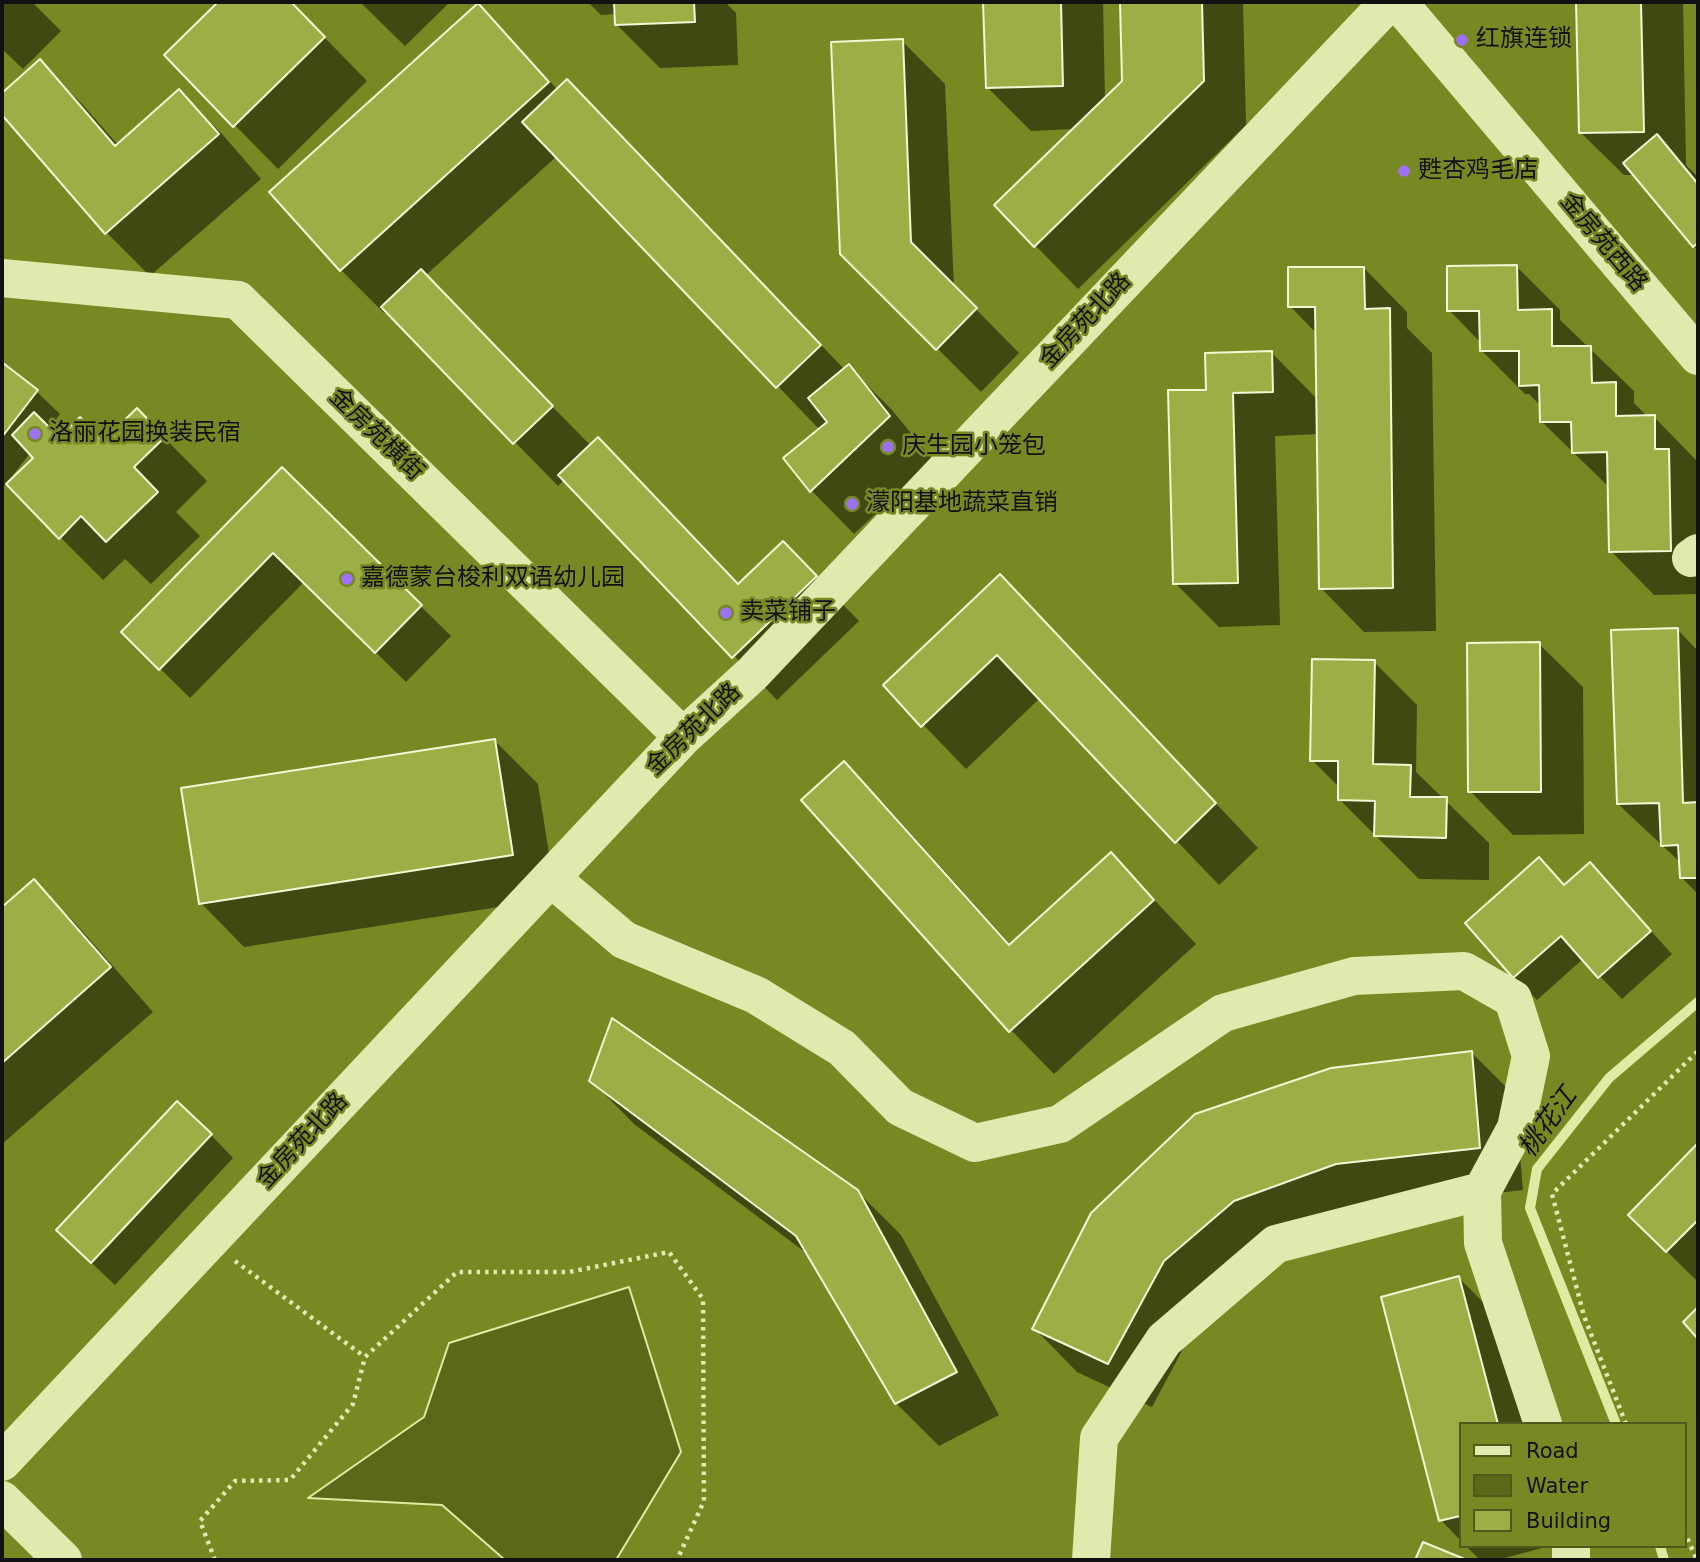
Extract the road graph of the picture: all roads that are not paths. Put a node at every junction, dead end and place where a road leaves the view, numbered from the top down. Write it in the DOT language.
graph roads {
  1 [pos="1389,2"];
  2 [pos="1398,2"];
  3 [pos="2,278"];
  4 [pos="1698,356"];
  5 [pos="683,737"];
  6 [pos="551,878"];
  7 [pos="1482,1191"];
  8 [pos="1542,1422"];
  9 [pos="2,1462"];
  10 [pos="2,1500"];
  11 [pos="63,1560"];
  12 [pos="1091,1560"];
  1 -- 5 [label="street, 金房苑北路"];
  2 -- 4 [label="street, 金房苑西路"];
  3 -- 5 [label="street, 金房苑横街"];
  5 -- 6 [label="street, 金房苑北路"];
  6 -- 7 [label="street"];
  6 -- 9 [label="street, 金房苑北路"];
  7 -- 8 [label="street"];
  7 -- 12 [label="street"];
  10 -- 11 [label="street"];
}
